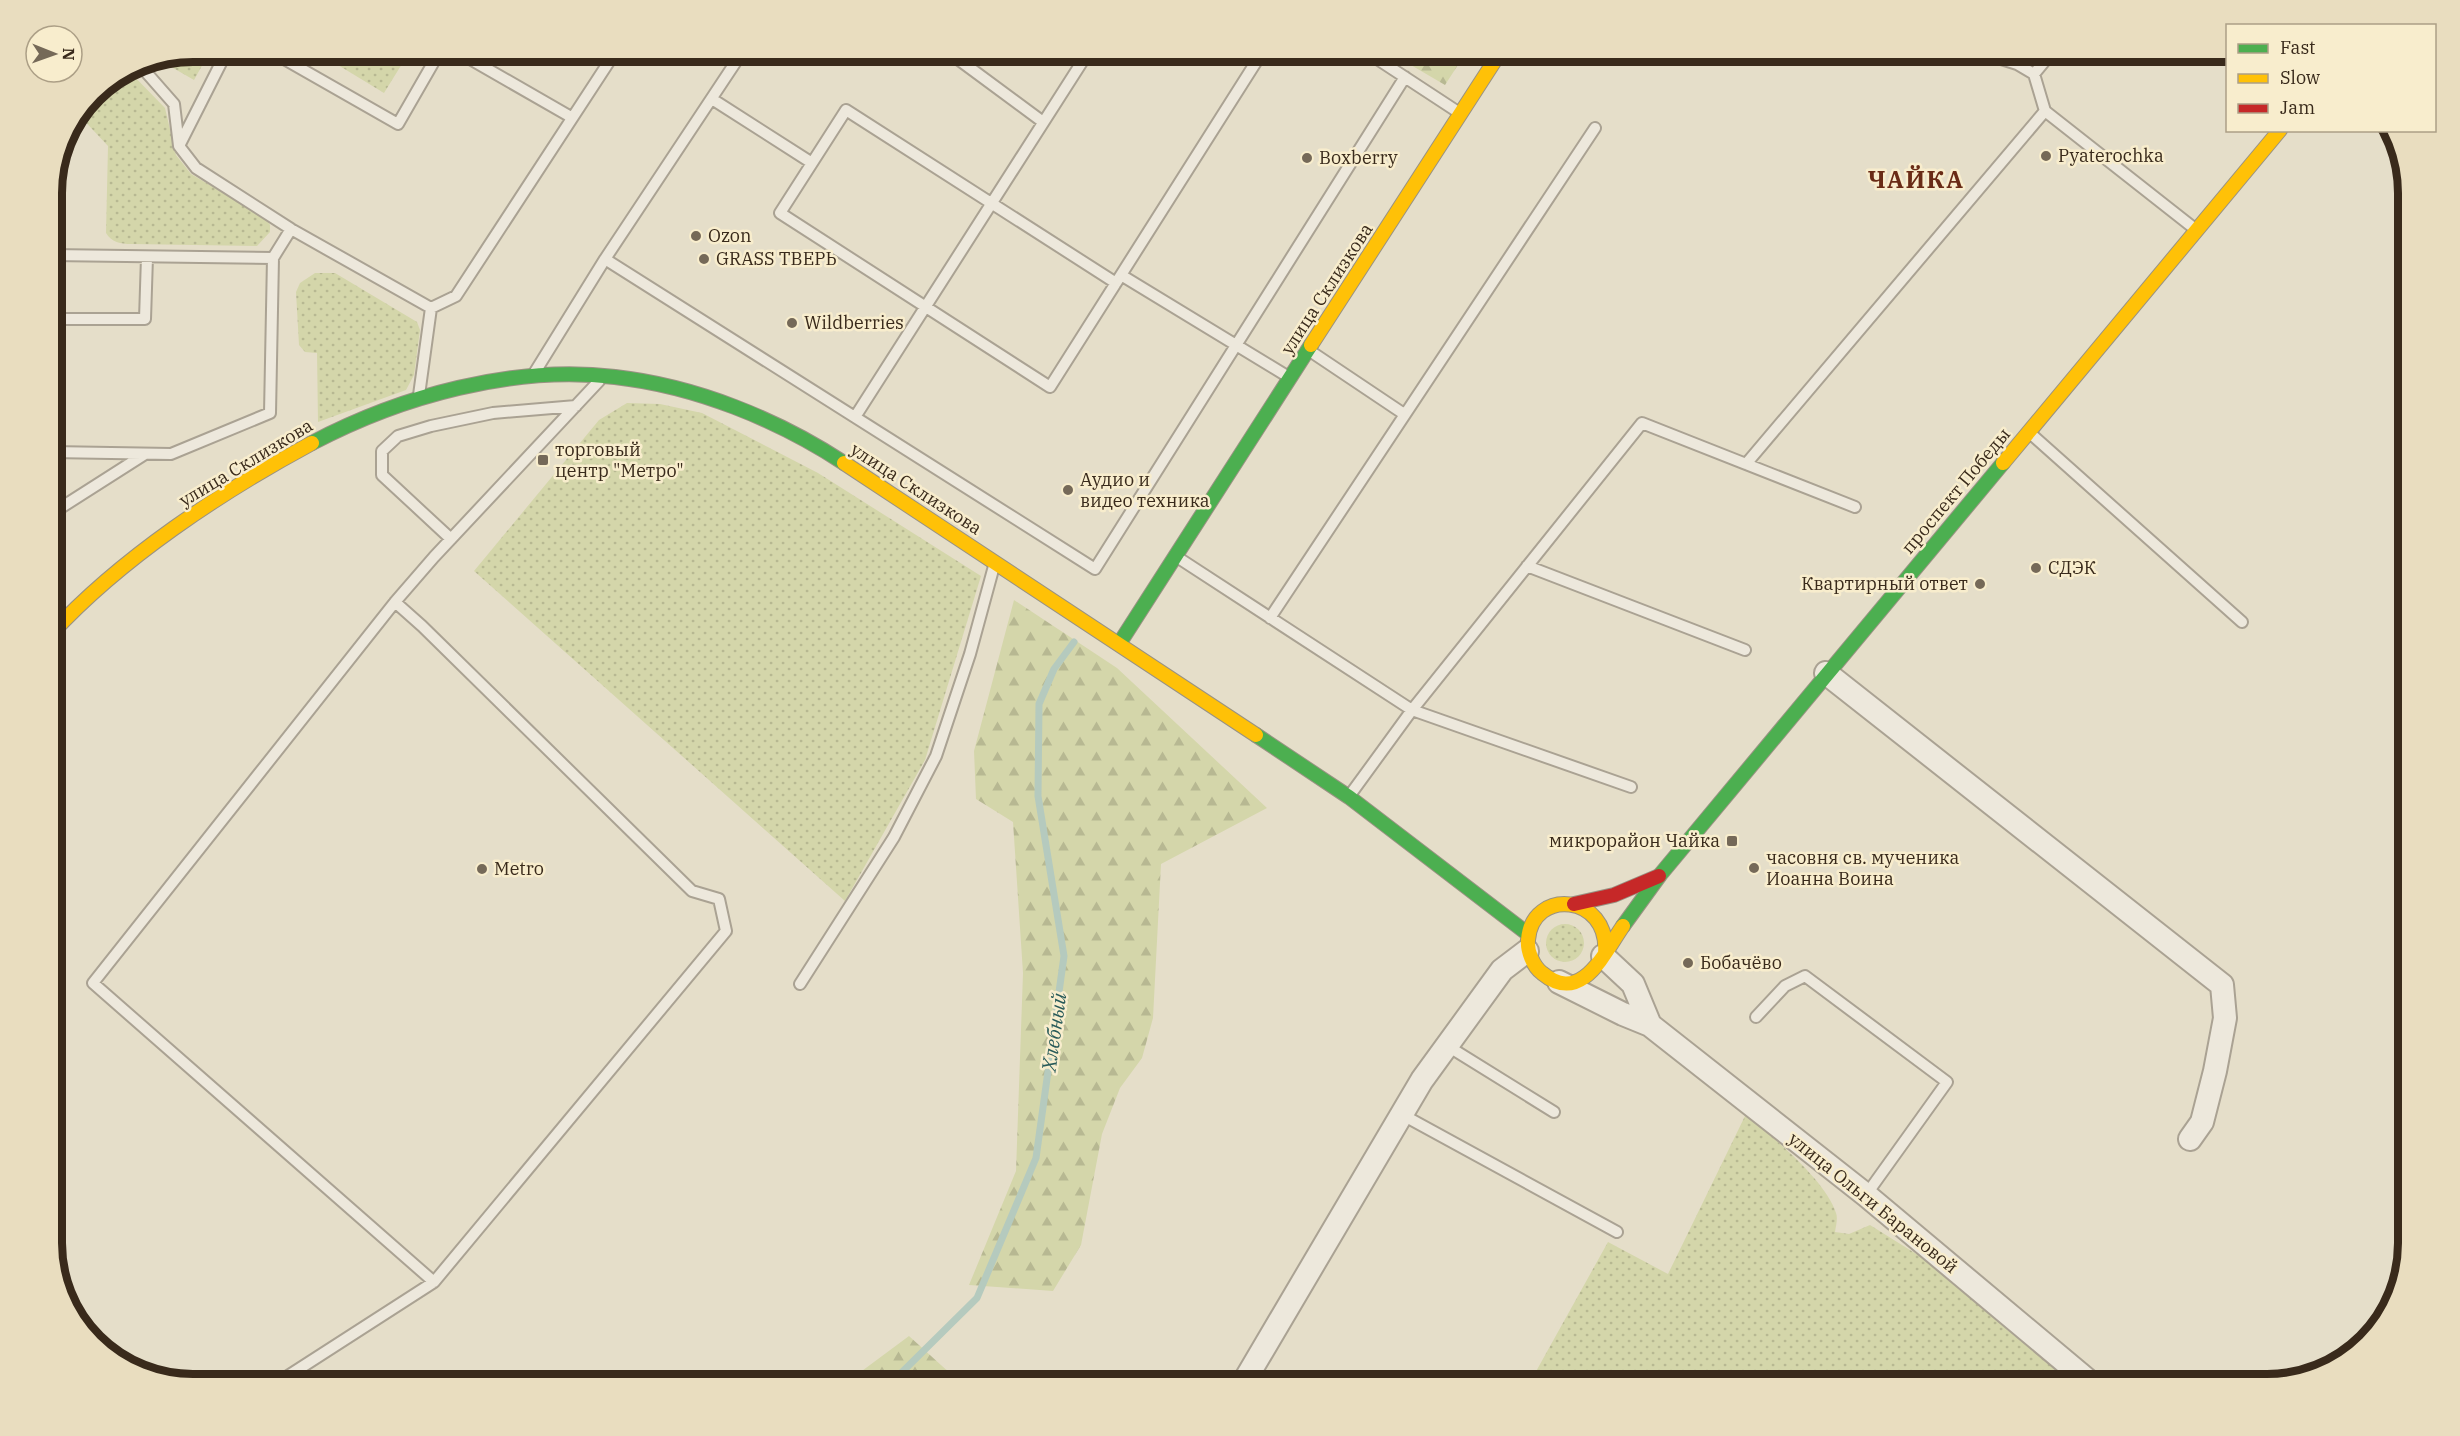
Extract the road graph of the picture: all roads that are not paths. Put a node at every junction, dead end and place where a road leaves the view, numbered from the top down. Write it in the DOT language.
graph roads {
  1 [pos="221,62"];
  2 [pos="289,62"];
  3 [pos="434,62"];
  4 [pos="475,62"];
  5 [pos="609,62"];
  6 [pos="736,62"];
  7 [pos="964,62"];
  8 [pos="1082,62"];
  9 [pos="1256,62"];
  10 [pos="1382,62"];
  11 [pos="1494,62"];
  12 [pos="2011,62"];
  13 [pos="2044,62"];
  14 [pos="145,71"];
  15 [pos="2034,74"];
  16 [pos="1405,77"];
  17 [pos="712,99"];
  18 [pos="2045,111"];
  19 [pos="1461,114"];
  20 [pos="572,117"];
  21 [pos="1043,122"];
  22 [pos="1595,128"];
  23 [pos="2278,132"];
  24 [pos="179,146"];
  25 [pos="812,163"];
  26 [pos="991,203"];
  27 [pos="291,229"];
  28 [pos="2198,231"];
  29 [pos="62,255"];
  30 [pos="147,257"];
  31 [pos="273,258"];
  32 [pos="605,259"];
  33 [pos="1119,279"];
  34 [pos="925,307"];
  35 [pos="431,308"];
  36 [pos="62,319"];
  37 [pos="1236,345"];
  38 [pos="1309,350"];
  39 [pos="604,376"];
  40 [pos="531,378"];
  41 [pos="1291,378"];
  42 [pos="418,398"];
  43 [pos="576,406"];
  44 [pos="1404,414"];
  45 [pos="855,417"];
  46 [pos="2029,432"];
  47 [pos="62,452"];
  48 [pos="145,454"];
  49 [pos="1746,464"];
  50 [pos="62,507"];
  51 [pos="1855,507"];
  52 [pos="451,539"];
  53 [pos="1174,555"];
  54 [pos="995,562"];
  55 [pos="1527,566"];
  56 [pos="395,602"];
  57 [pos="1270,618"];
  58 [pos="62,622"];
  59 [pos="2242,622"];
  60 [pos="1119,644"];
  61 [pos="1745,650"];
  62 [pos="1826,673"];
  63 [pos="1412,710"];
  64 [pos="1631,787"];
  65 [pos="1349,797"];
  66 [pos="1660,875"];
  67 [pos="1466,886"];
  68 [pos="1502,898"];
  69 [pos="1532,902"];
  70 [pos="1568,904"];
  71 [pos="1528,942"];
  72 [pos="1604,954"];
  73 [pos="1559,982"];
  74 [pos="800,984"];
  75 [pos="1756,1017"];
  76 [pos="1650,1025"];
  77 [pos="1446,1045"];
  78 [pos="1554,1112"];
  79 [pos="1401,1114"];
  80 [pos="2190,1139"];
  81 [pos="1866,1195"];
  82 [pos="1617,1232"];
  83 [pos="434,1282"];
  84 [pos="291,1374"];
  85 [pos="1248,1374"];
  86 [pos="2080,1374"];
  1 -- 24 [label="lane"];
  2 -- 3 [label="lane"];
  4 -- 20 [label="lane"];
  5 -- 20 [label="lane"];
  6 -- 17 [label="lane"];
  7 -- 21 [label="lane"];
  8 -- 21 [label="lane"];
  9 -- 33 [label="lane"];
  10 -- 16 [label="lane"];
  11 -- 19 [label="street, улица Склизкова"];
  12 -- 15 [label="lane"];
  13 -- 15 [label="lane"];
  14 -- 24 [label="lane"];
  15 -- 18 [label="lane"];
  16 -- 19 [label="lane"];
  16 -- 37 [label="lane"];
  17 -- 25 [label="lane"];
  17 -- 32 [label="lane"];
  18 -- 28 [label="lane"];
  18 -- 49 [label="lane"];
  19 -- 38 [label="street, улица Склизкова"];
  20 -- 35 [label="lane"];
  21 -- 26 [label="lane"];
  22 -- 44 [label="lane"];
  23 -- 28 [label="street, проспект Победы"];
  24 -- 27 [label="lane"];
  25 -- 26 [label="lane"];
  25 -- 34 [label="lane"];
  26 -- 33 [label="lane"];
  26 -- 34 [label="lane"];
  27 -- 31 [label="lane"];
  27 -- 35 [label="lane"];
  28 -- 46 [label="street, проспект Победы"];
  29 -- 30 [label="lane"];
  30 -- 31 [label="lane"];
  30 -- 36 [label="lane"];
  31 -- 48 [label="lane"];
  32 -- 40 [label="lane"];
  32 -- 45 [label="lane"];
  33 -- 34 [label="lane"];
  33 -- 37 [label="lane"];
  34 -- 45 [label="lane"];
  35 -- 42 [label="lane"];
  37 -- 41 [label="lane"];
  37 -- 45 [label="lane"];
  38 -- 41 [label="street, улица Склизкова"];
  38 -- 44 [label="lane"];
  39 -- 40 [label="street, улица Склизкова"];
  39 -- 43 [label="lane"];
  39 -- 54 [label="street, улица Склизкова"];
  40 -- 42 [label="street, улица Склизкова"];
  41 -- 53 [label="street, улица Склизкова"];
  42 -- 58 [label="street, улица Склизкова"];
  43 -- 52 [label="lane"];
  43 -- 52 [label="lane"];
  44 -- 57 [label="lane"];
  46 -- 59 [label="lane"];
  46 -- 62 [label="street, проспект Победы"];
  47 -- 48 [label="lane"];
  48 -- 50 [label="lane"];
  49 -- 51 [label="lane"];
  49 -- 55 [label="lane"];
  52 -- 56 [label="lane"];
  53 -- 57 [label="lane"];
  53 -- 60 [label="street, улица Склизкова"];
  54 -- 60 [label="street, улица Склизкова"];
  54 -- 74 [label="lane"];
  55 -- 61 [label="lane"];
  55 -- 63 [label="lane"];
  56 -- 83 [label="lane"];
  56 -- 83 [label="lane"];
  57 -- 63 [label="lane"];
  60 -- 65 [label="street"];
  62 -- 66 [label="street, проспект Победы"];
  62 -- 80 [label="street"];
  63 -- 64 [label="lane"];
  63 -- 65 [label="lane"];
  65 -- 67 [label="street"];
  66 -- 70 [label="street, проспект Победы"];
  66 -- 72 [label="street, проспект Победы"];
  67 -- 68 [label="street"];
  67 -- 71 [label="street"];
  69 -- 70 [label="street"];
  70 -- 71 [label="street, проспект Победы"];
  70 -- 72 [label="street"];
  71 -- 73 [label="street"];
  71 -- 77 [label="street"];
  72 -- 73 [label="street, проспект Победы"];
  72 -- 76 [label="street, улица Ольги Барановой"];
  73 -- 76 [label="street, улица Ольги Барановой"];
  75 -- 81 [label="lane"];
  76 -- 81 [label="street, улица Ольги Барановой"];
  77 -- 78 [label="lane"];
  77 -- 79 [label="street"];
  79 -- 82 [label="lane"];
  79 -- 85 [label="street"];
  81 -- 86 [label="street, улица Ольги Барановой"];
  83 -- 84 [label="lane"];
}
